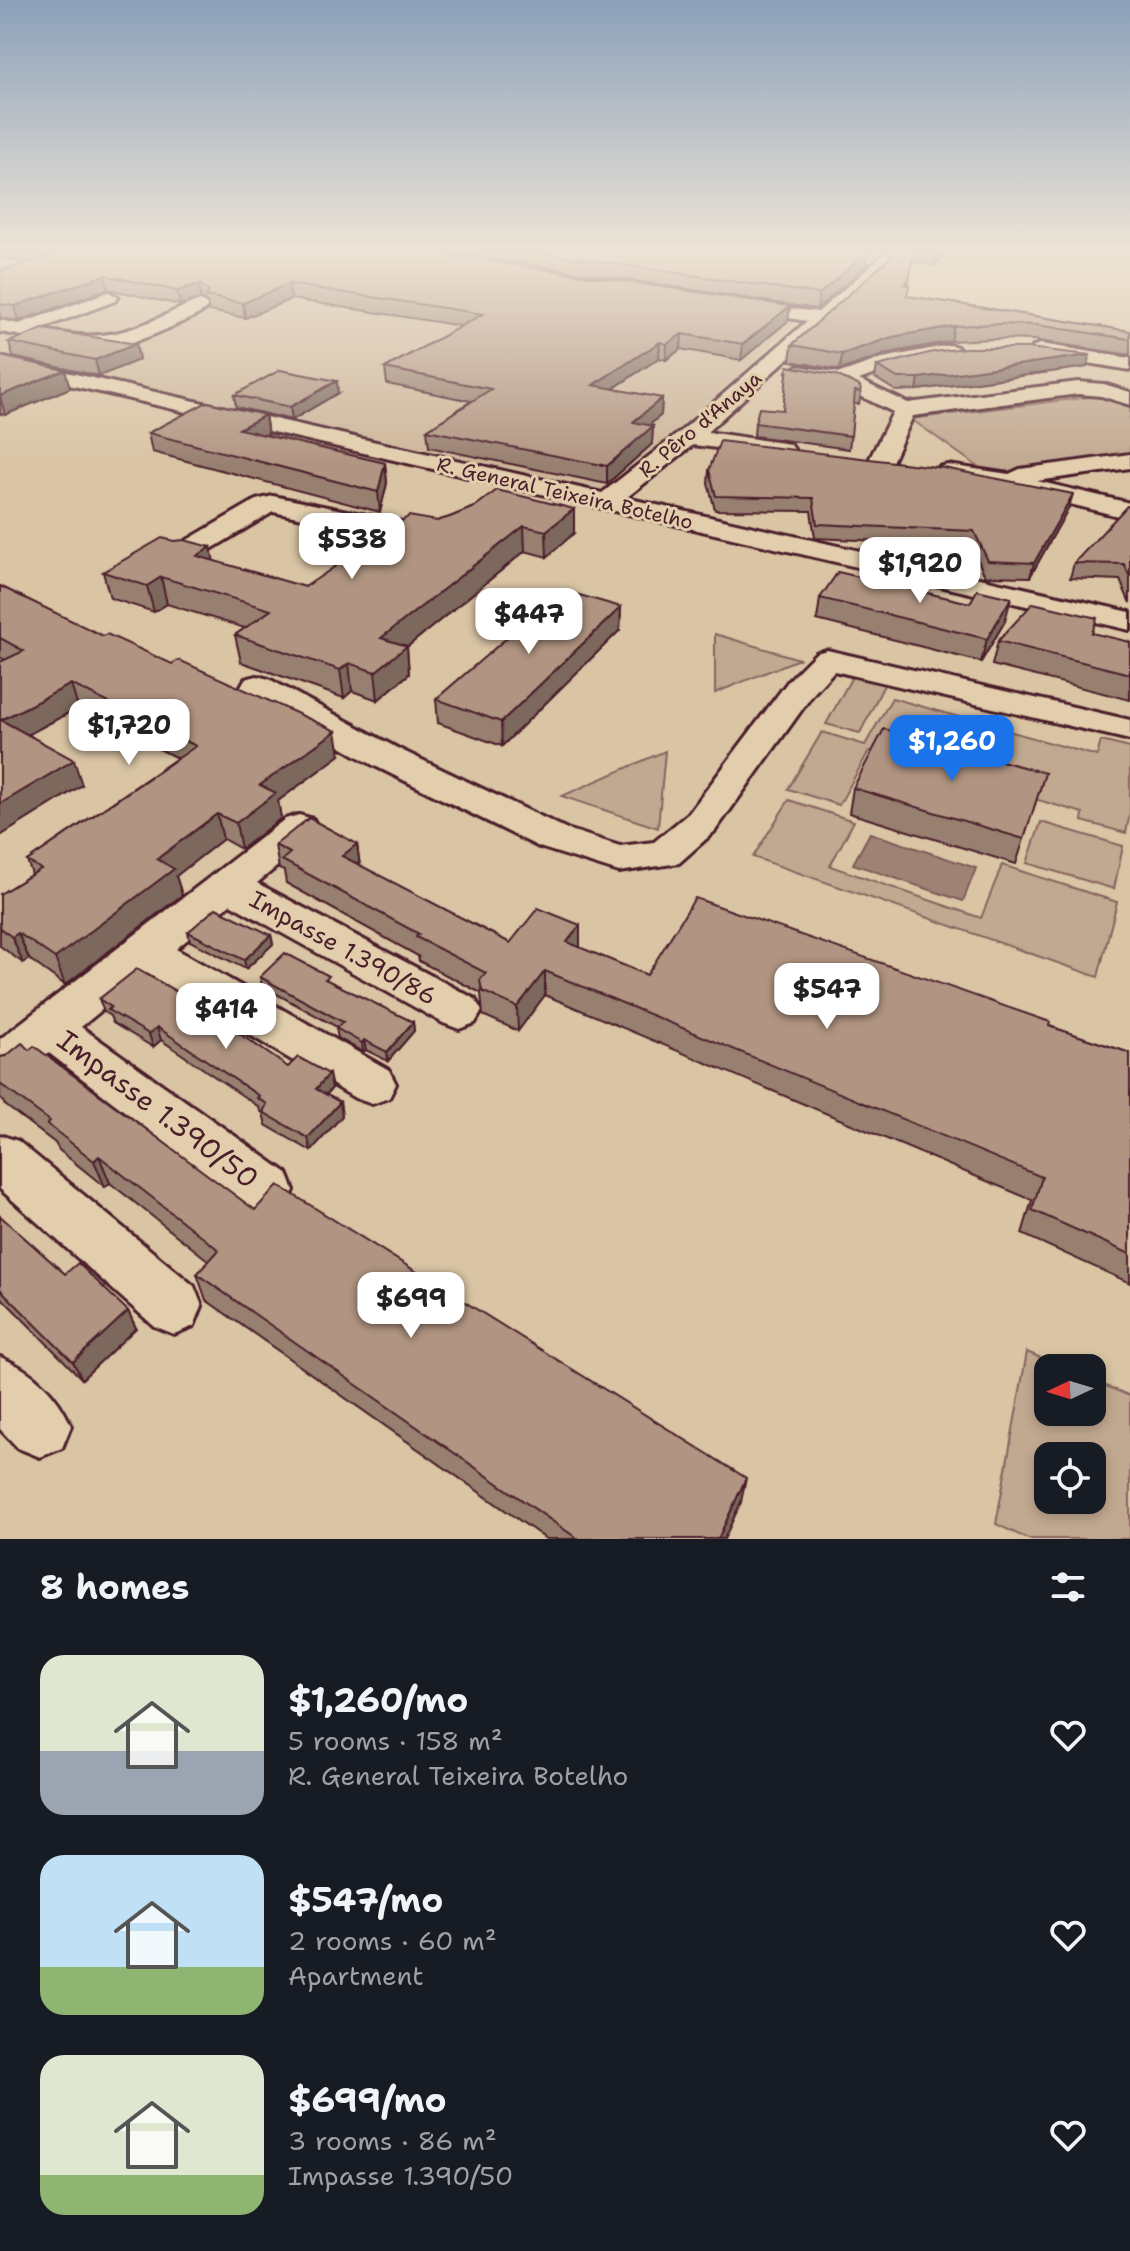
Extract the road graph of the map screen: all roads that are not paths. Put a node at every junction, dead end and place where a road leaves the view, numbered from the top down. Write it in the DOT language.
graph roads {
  1 [pos="44,321"];
  2 [pos="165,321"];
  3 [pos="818,321"];
  4 [pos="0,326"];
  5 [pos="22,329"];
  6 [pos="80,342"];
  7 [pos="1019,349"];
  8 [pos="965,350"];
  9 [pos="1130,364"];
  10 [pos="9,365"];
  11 [pos="768,366"];
  12 [pos="841,379"];
  13 [pos="1130,399"];
  14 [pos="905,410"];
  15 [pos="688,437"];
  16 [pos="806,452"];
  17 [pos="850,458"];
  18 [pos="1130,461"];
  19 [pos="880,462"];
  20 [pos="998,479"];
  21 [pos="606,502"];
  22 [pos="1130,511"];
  23 [pos="463,524"];
  24 [pos="180,556"];
  25 [pos="1130,621"];
  26 [pos="257,686"];
  27 [pos="1130,730"];
  28 [pos="299,828"];
  29 [pos="228,885"];
  30 [pos="144,951"];
  31 [pos="459,1011"];
  32 [pos="48,1027"];
  33 [pos="0,1066"];
  34 [pos="372,1084"];
  35 [pos="0,1157"];
  36 [pos="268,1190"];
  37 [pos="174,1306"];
  1 -- 5 [label="street"];
  2 -- 6 [label="street"];
  3 -- 11 [label="street, R. Pêro d'Anaya"];
  4 -- 5 [label="street"];
  5 -- 6 [label="street"];
  6 -- 10 [label="street"];
  7 -- 9 [label="street"];
  8 -- 12 [label="street"];
  10 -- 21 [label="street, R. General Teixeira Botelho"];
  11 -- 12 [label="street"];
  11 -- 15 [label="street, R. Pêro d'Anaya"];
  12 -- 14 [label="street"];
  13 -- 14 [label="street"];
  14 -- 19 [label="street"];
  15 -- 16 [label="street"];
  15 -- 21 [label="street, R. Pêro d'Anaya"];
  17 -- 19 [label="street"];
  18 -- 20 [label="street"];
  19 -- 20 [label="street"];
  20 -- 22 [label="street"];
  21 -- 25 [label="street, R. General Teixeira Botelho"];
  23 -- 24 [label="street"];
  26 -- 27 [label="street"];
  28 -- 29 [label="street"];
  29 -- 30 [label="street"];
  29 -- 31 [label="street, Impasse 1.390/86"];
  30 -- 32 [label="street"];
  30 -- 34 [label="street"];
  32 -- 33 [label="street"];
  32 -- 36 [label="street, Impasse 1.390/50"];
  35 -- 37 [label="street"];
}
